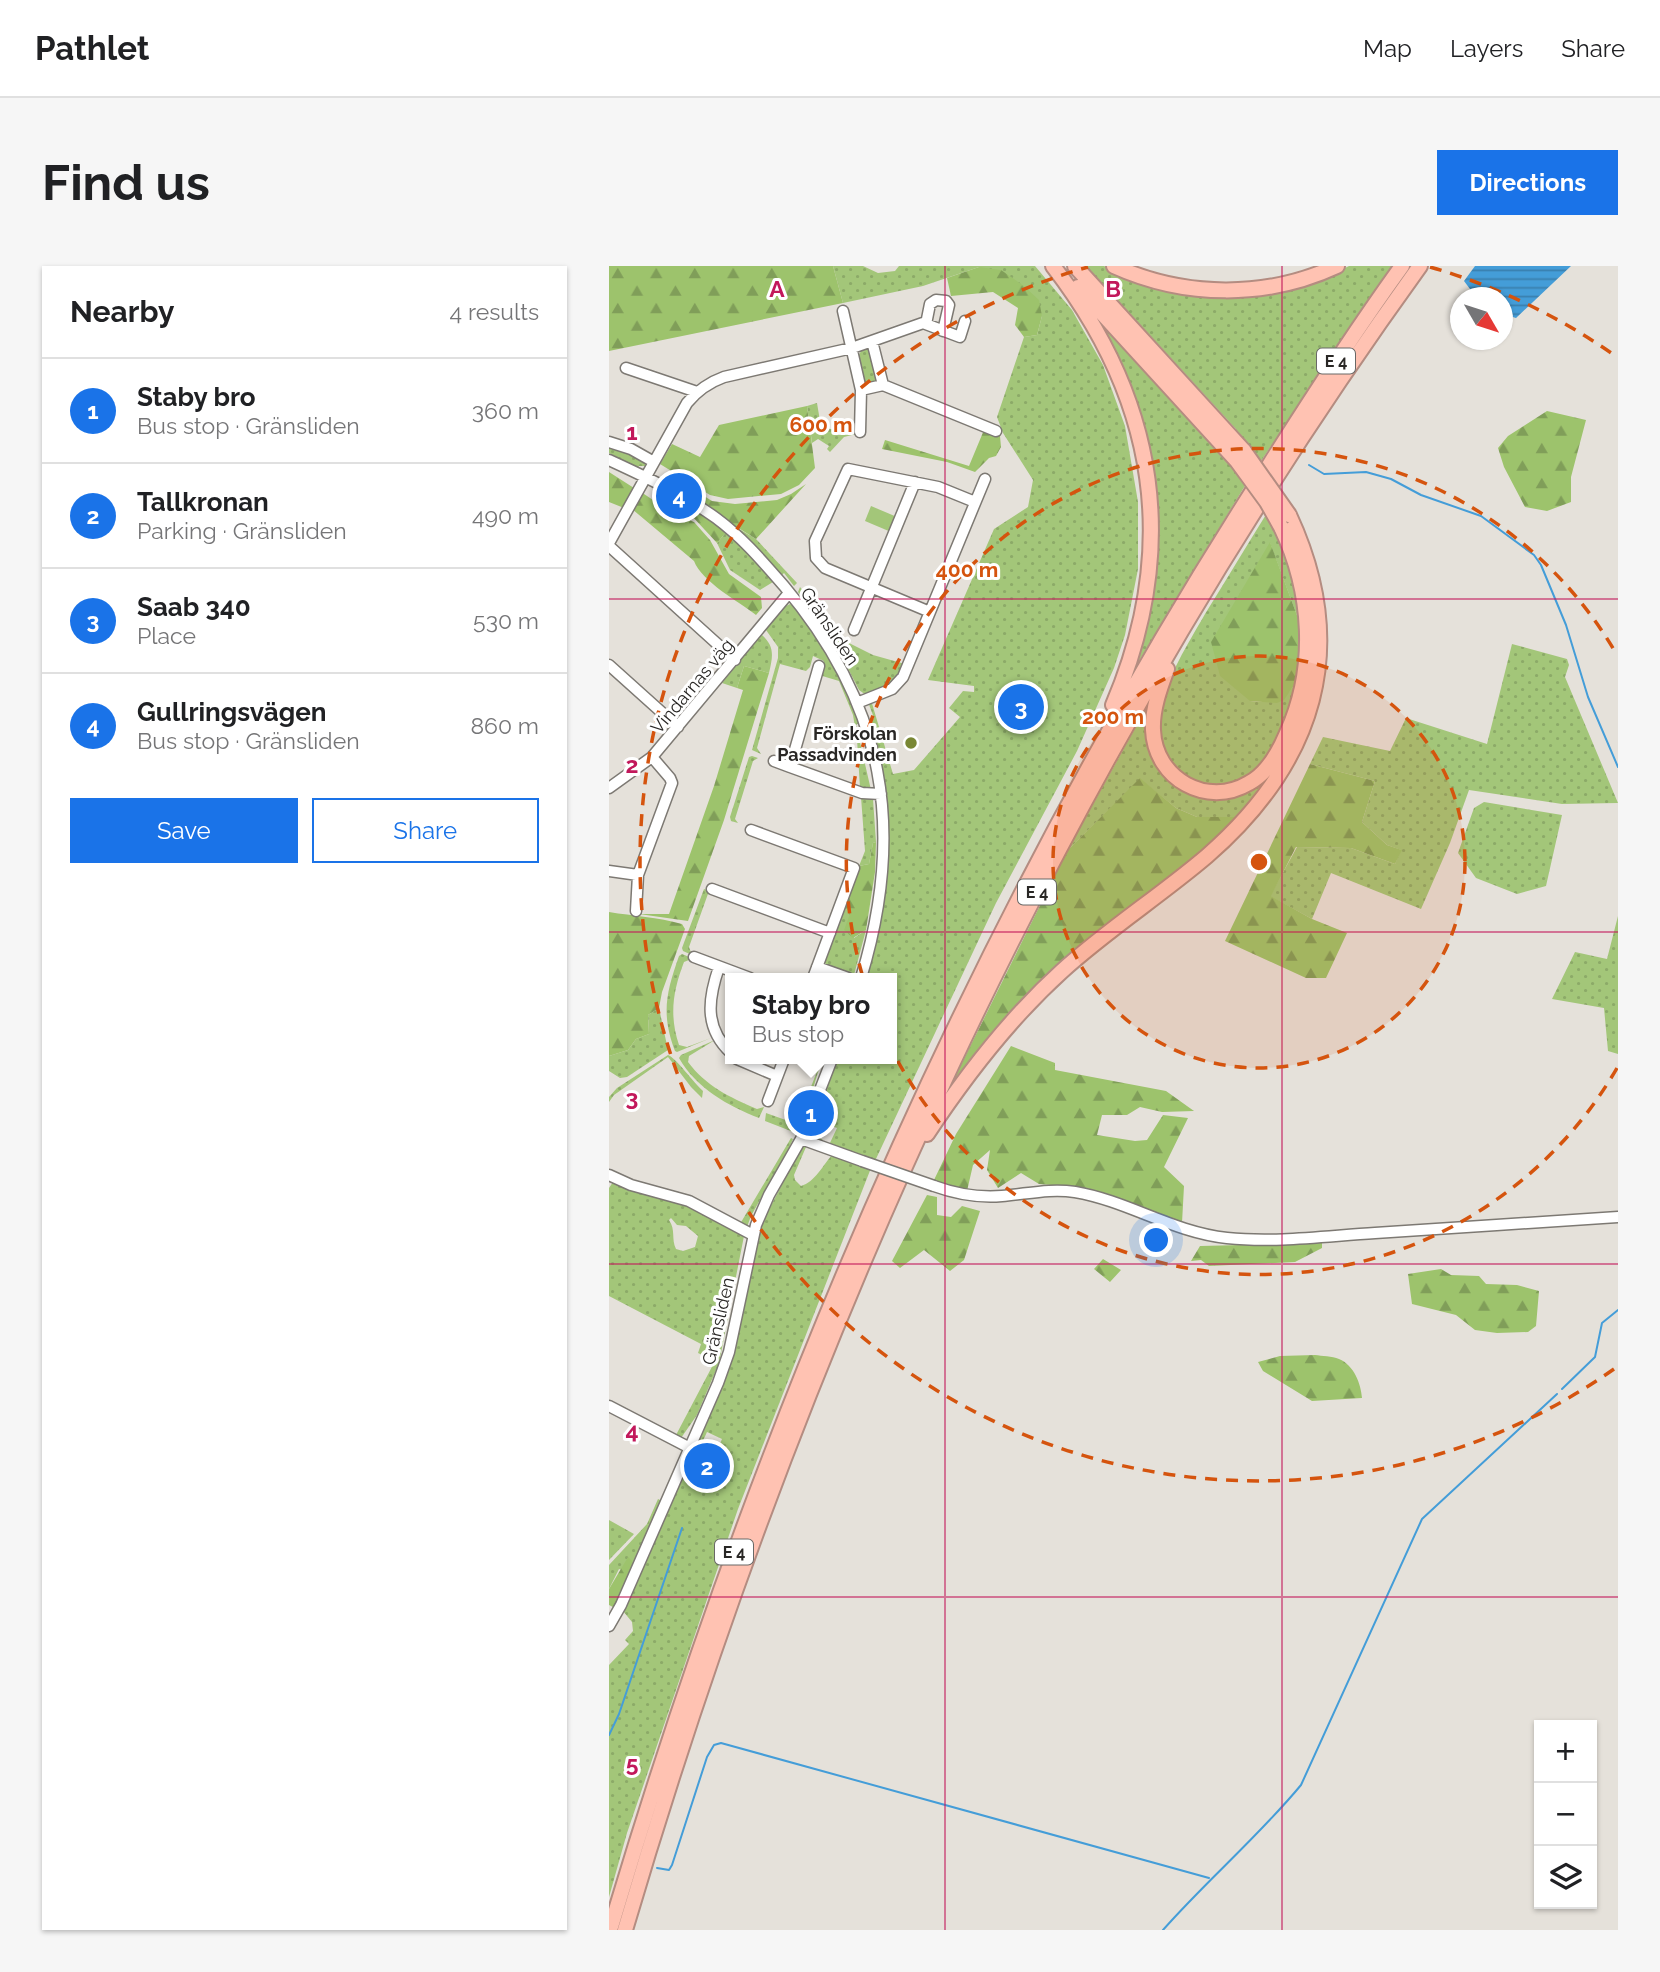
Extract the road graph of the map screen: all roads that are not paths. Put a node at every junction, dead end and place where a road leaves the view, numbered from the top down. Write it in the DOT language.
graph roads {
  1 [pos="1056,266"];
  2 [pos="1075,266"];
  3 [pos="1114,266"];
  4 [pos="1337,266"];
  5 [pos="1402,266"];
  6 [pos="1420,266"];
  7 [pos="843,310"];
  8 [pos="965,321"];
  9 [pos="926,324"];
  10 [pos="943,331"];
  11 [pos="872,341"];
  12 [pos="852,348"];
  13 [pos="626,368"];
  14 [pos="883,385"];
  15 [pos="861,390"];
  16 [pos="697,393"];
  17 [pos="996,431"];
  18 [pos="860,432"];
  19 [pos="609,442"];
  20 [pos="1240,456"];
  21 [pos="609,460"];
  22 [pos="654,462"];
  23 [pos="645,477"];
  24 [pos="985,478"];
  25 [pos="915,482"];
  26 [pos="975,502"];
  27 [pos="1285,521"];
  28 [pos="609,545"];
  29 [pos="872,587"];
  30 [pos="789,593"];
  31 [pos="930,612"];
  32 [pos="854,630"];
  33 [pos="1183,630"];
  34 [pos="735,660"];
  35 [pos="609,665"];
  36 [pos="819,666"];
  37 [pos="857,703"];
  38 [pos="678,727"];
  39 [pos="652,757"];
  40 [pos="773,761"];
  41 [pos="790,766"];
  42 [pos="1083,775"];
  43 [pos="609,788"];
  44 [pos="881,794"];
  45 [pos="751,830"];
  46 [pos="609,871"];
  47 [pos="638,875"];
  48 [pos="712,889"];
  49 [pos="636,911"];
  50 [pos="830,933"];
  51 [pos="694,957"];
  52 [pos="719,967"];
  53 [pos="817,967"];
  54 [pos="736,973"];
  55 [pos="815,973"];
  56 [pos="834,973"];
  57 [pos="862,973"];
  58 [pos="725,1047"];
  59 [pos="749,1064"];
  60 [pos="782,1064"];
  61 [pos="830,1064"];
  62 [pos="777,1076"];
  63 [pos="768,1101"];
  64 [pos="801,1139"];
  65 [pos="903,1172"];
  66 [pos="609,1175"];
  67 [pos="1618,1217"];
  68 [pos="753,1235"];
  69 [pos="609,1406"];
  70 [pos="690,1448"];
  71 [pos="609,1626"];
  72 [pos="610,1930"];
  73 [pos="625,1930"];
  1 -- 20 [label="highway"];
  1 -- 42 [label="highway"];
  2 -- 20 [label="highway"];
  3 -- 4 [label="highway"];
  5 -- 42 [label="highway, E 4"];
  6 -- 33 [label="highway, E 4"];
  7 -- 12 [label="street"];
  8 -- 10 [label="street"];
  9 -- 10 [label="street"];
  9 -- 10 [label="street"];
  9 -- 11 [label="street"];
  11 -- 12 [label="street"];
  11 -- 14 [label="street"];
  12 -- 15 [label="street"];
  12 -- 16 [label="street"];
  13 -- 16 [label="street"];
  14 -- 15 [label="street"];
  14 -- 17 [label="street"];
  15 -- 18 [label="street"];
  16 -- 22 [label="street"];
  19 -- 22 [label="street"];
  20 -- 27 [label="highway, bridge"];
  21 -- 23 [label="street, Gränsliden"];
  22 -- 23 [label="street"];
  23 -- 28 [label="street"];
  23 -- 30 [label="street, Gränsliden"];
  24 -- 26 [label="street"];
  25 -- 26 [label="street"];
  25 -- 29 [label="street"];
  25 -- 29 [label="street"];
  26 -- 31 [label="street"];
  27 -- 33 [label="highway"];
  27 -- 65 [label="highway"];
  28 -- 34 [label="street"];
  29 -- 31 [label="street"];
  29 -- 32 [label="street"];
  30 -- 34 [label="street, Vindarnas väg"];
  30 -- 37 [label="street, Gränsliden"];
  31 -- 37 [label="street"];
  33 -- 65 [label="highway, E 4"];
  34 -- 38 [label="street, Vindarnas väg"];
  35 -- 38 [label="street"];
  36 -- 41 [label="street"];
  37 -- 44 [label="street, Gränsliden"];
  38 -- 39 [label="street, Vindarnas väg"];
  39 -- 43 [label="street, Vindarnas väg"];
  39 -- 47 [label="street"];
  40 -- 41 [label="street"];
  41 -- 44 [label="street"];
  42 -- 72 [label="highway, E 4"];
  44 -- 57 [label="street, Gränsliden"];
  45 -- 50 [label="street"];
  46 -- 47 [label="street"];
  47 -- 49 [label="street"];
  48 -- 50 [label="street"];
  50 -- 53 [label="street"];
  51 -- 52 [label="street"];
  52 -- 54 [label="street"];
  52 -- 58 [label="street"];
  53 -- 55 [label="street"];
  53 -- 56 [label="street"];
  59 -- 62 [label="street"];
  60 -- 62 [label="street"];
  61 -- 64 [label="street, Gränsliden"];
  62 -- 63 [label="street"];
  64 -- 67 [label="street, bridge"];
  64 -- 68 [label="street, Gränsliden"];
  65 -- 73 [label="highway, E 4"];
  66 -- 68 [label="street"];
  68 -- 70 [label="street, Gränsliden"];
  69 -- 70 [label="street"];
  70 -- 71 [label="street, Gränsliden"];
}
